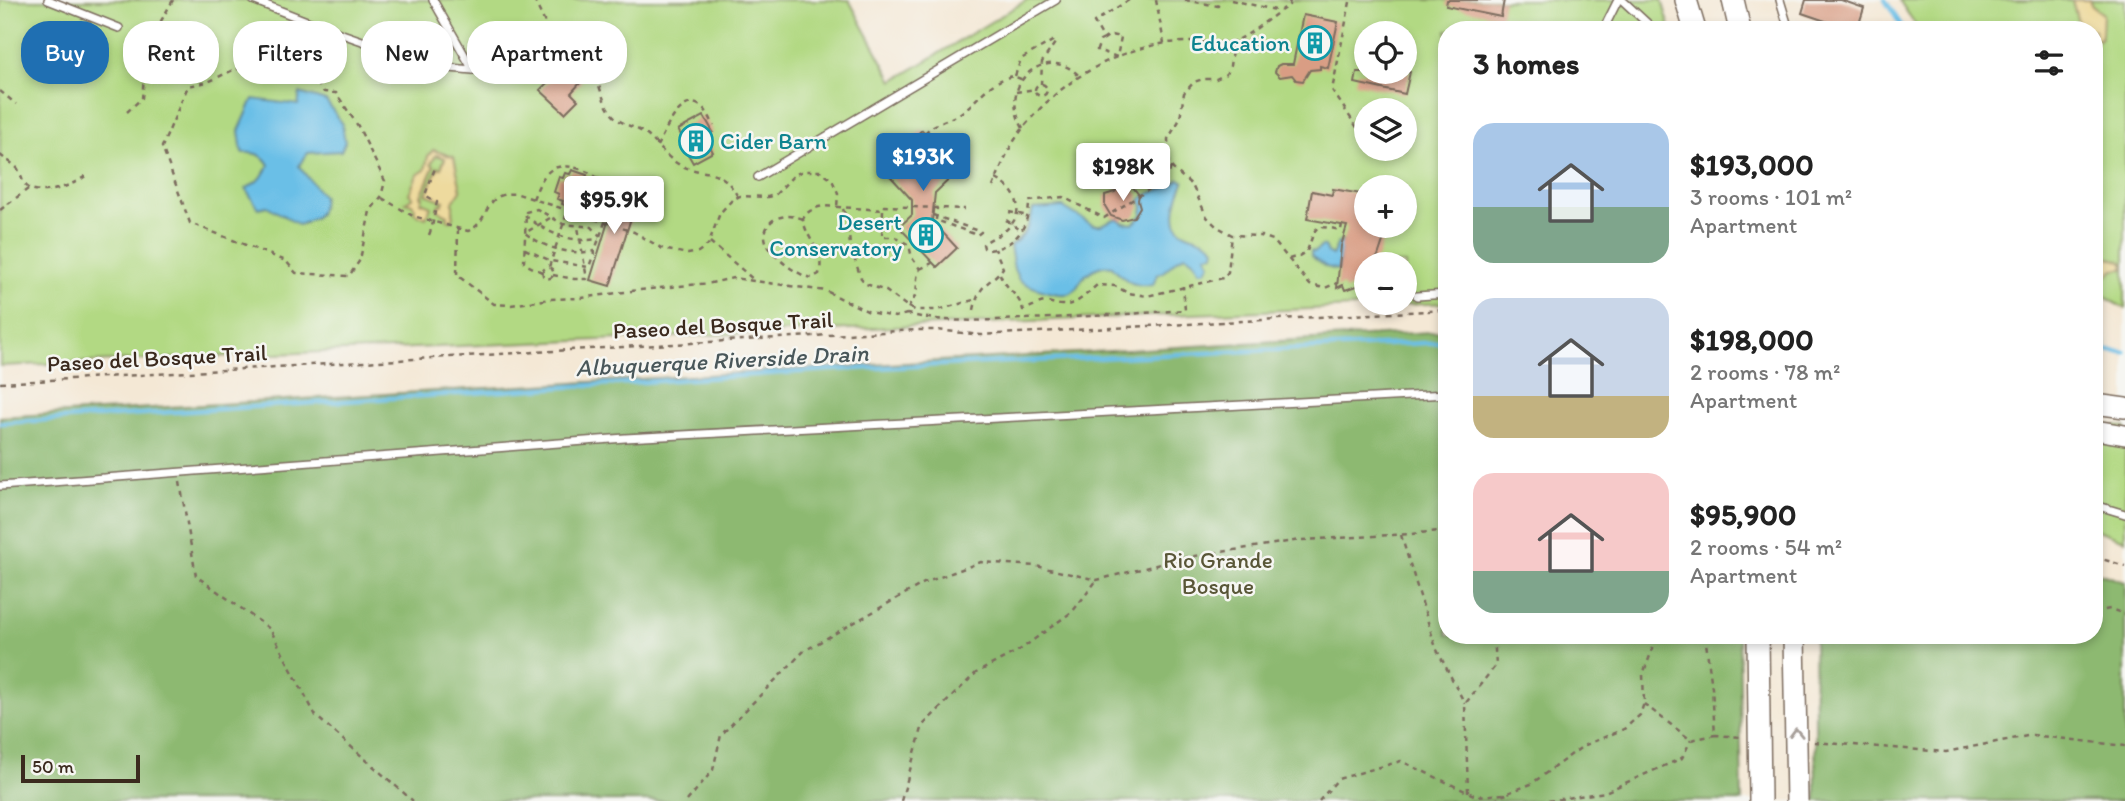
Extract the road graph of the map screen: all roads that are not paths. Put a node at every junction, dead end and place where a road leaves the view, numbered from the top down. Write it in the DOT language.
graph roads {
  1 [pos="48,0"];
  2 [pos="253,0"];
  3 [pos="433,0"];
  4 [pos="1056,0"];
  5 [pos="1620,0"];
  6 [pos="1686,0"];
  7 [pos="1733,0"];
  8 [pos="1780,0"];
  9 [pos="1608,21"];
  10 [pos="1645,21"];
  11 [pos="1692,21"];
  12 [pos="1738,21"];
  13 [pos="1786,21"];
  14 [pos="119,28"];
  15 [pos="758,177"];
  16 [pos="1438,295"];
  17 [pos="1417,296"];
  18 [pos="1438,394"];
  19 [pos="2103,405"];
  20 [pos="2125,408"];
  21 [pos="2103,431"];
  22 [pos="2125,435"];
  23 [pos="0,485"];
  24 [pos="2103,507"];
  25 [pos="2125,514"];
  26 [pos="1758,644"];
  27 [pos="1794,644"];
  28 [pos="1760,801"];
  29 [pos="1797,801"];
  1 -- 14 [label="lane"];
  2 -- 3 [label="lane"];
  4 -- 15 [label="lane"];
  5 -- 9 [label="lane"];
  5 -- 10 [label="lane"];
  6 -- 11 [label="main road"];
  7 -- 12 [label="main road"];
  8 -- 13 [label="lane"];
  16 -- 17 [label="lane"];
  18 -- 23 [label="lane"];
  19 -- 20 [label="street"];
  21 -- 22 [label="street"];
  24 -- 25 [label="lane"];
  26 -- 28 [label="main road, bridge"];
  29 -- 27 [label="main road, one-way, bridge"];
}
